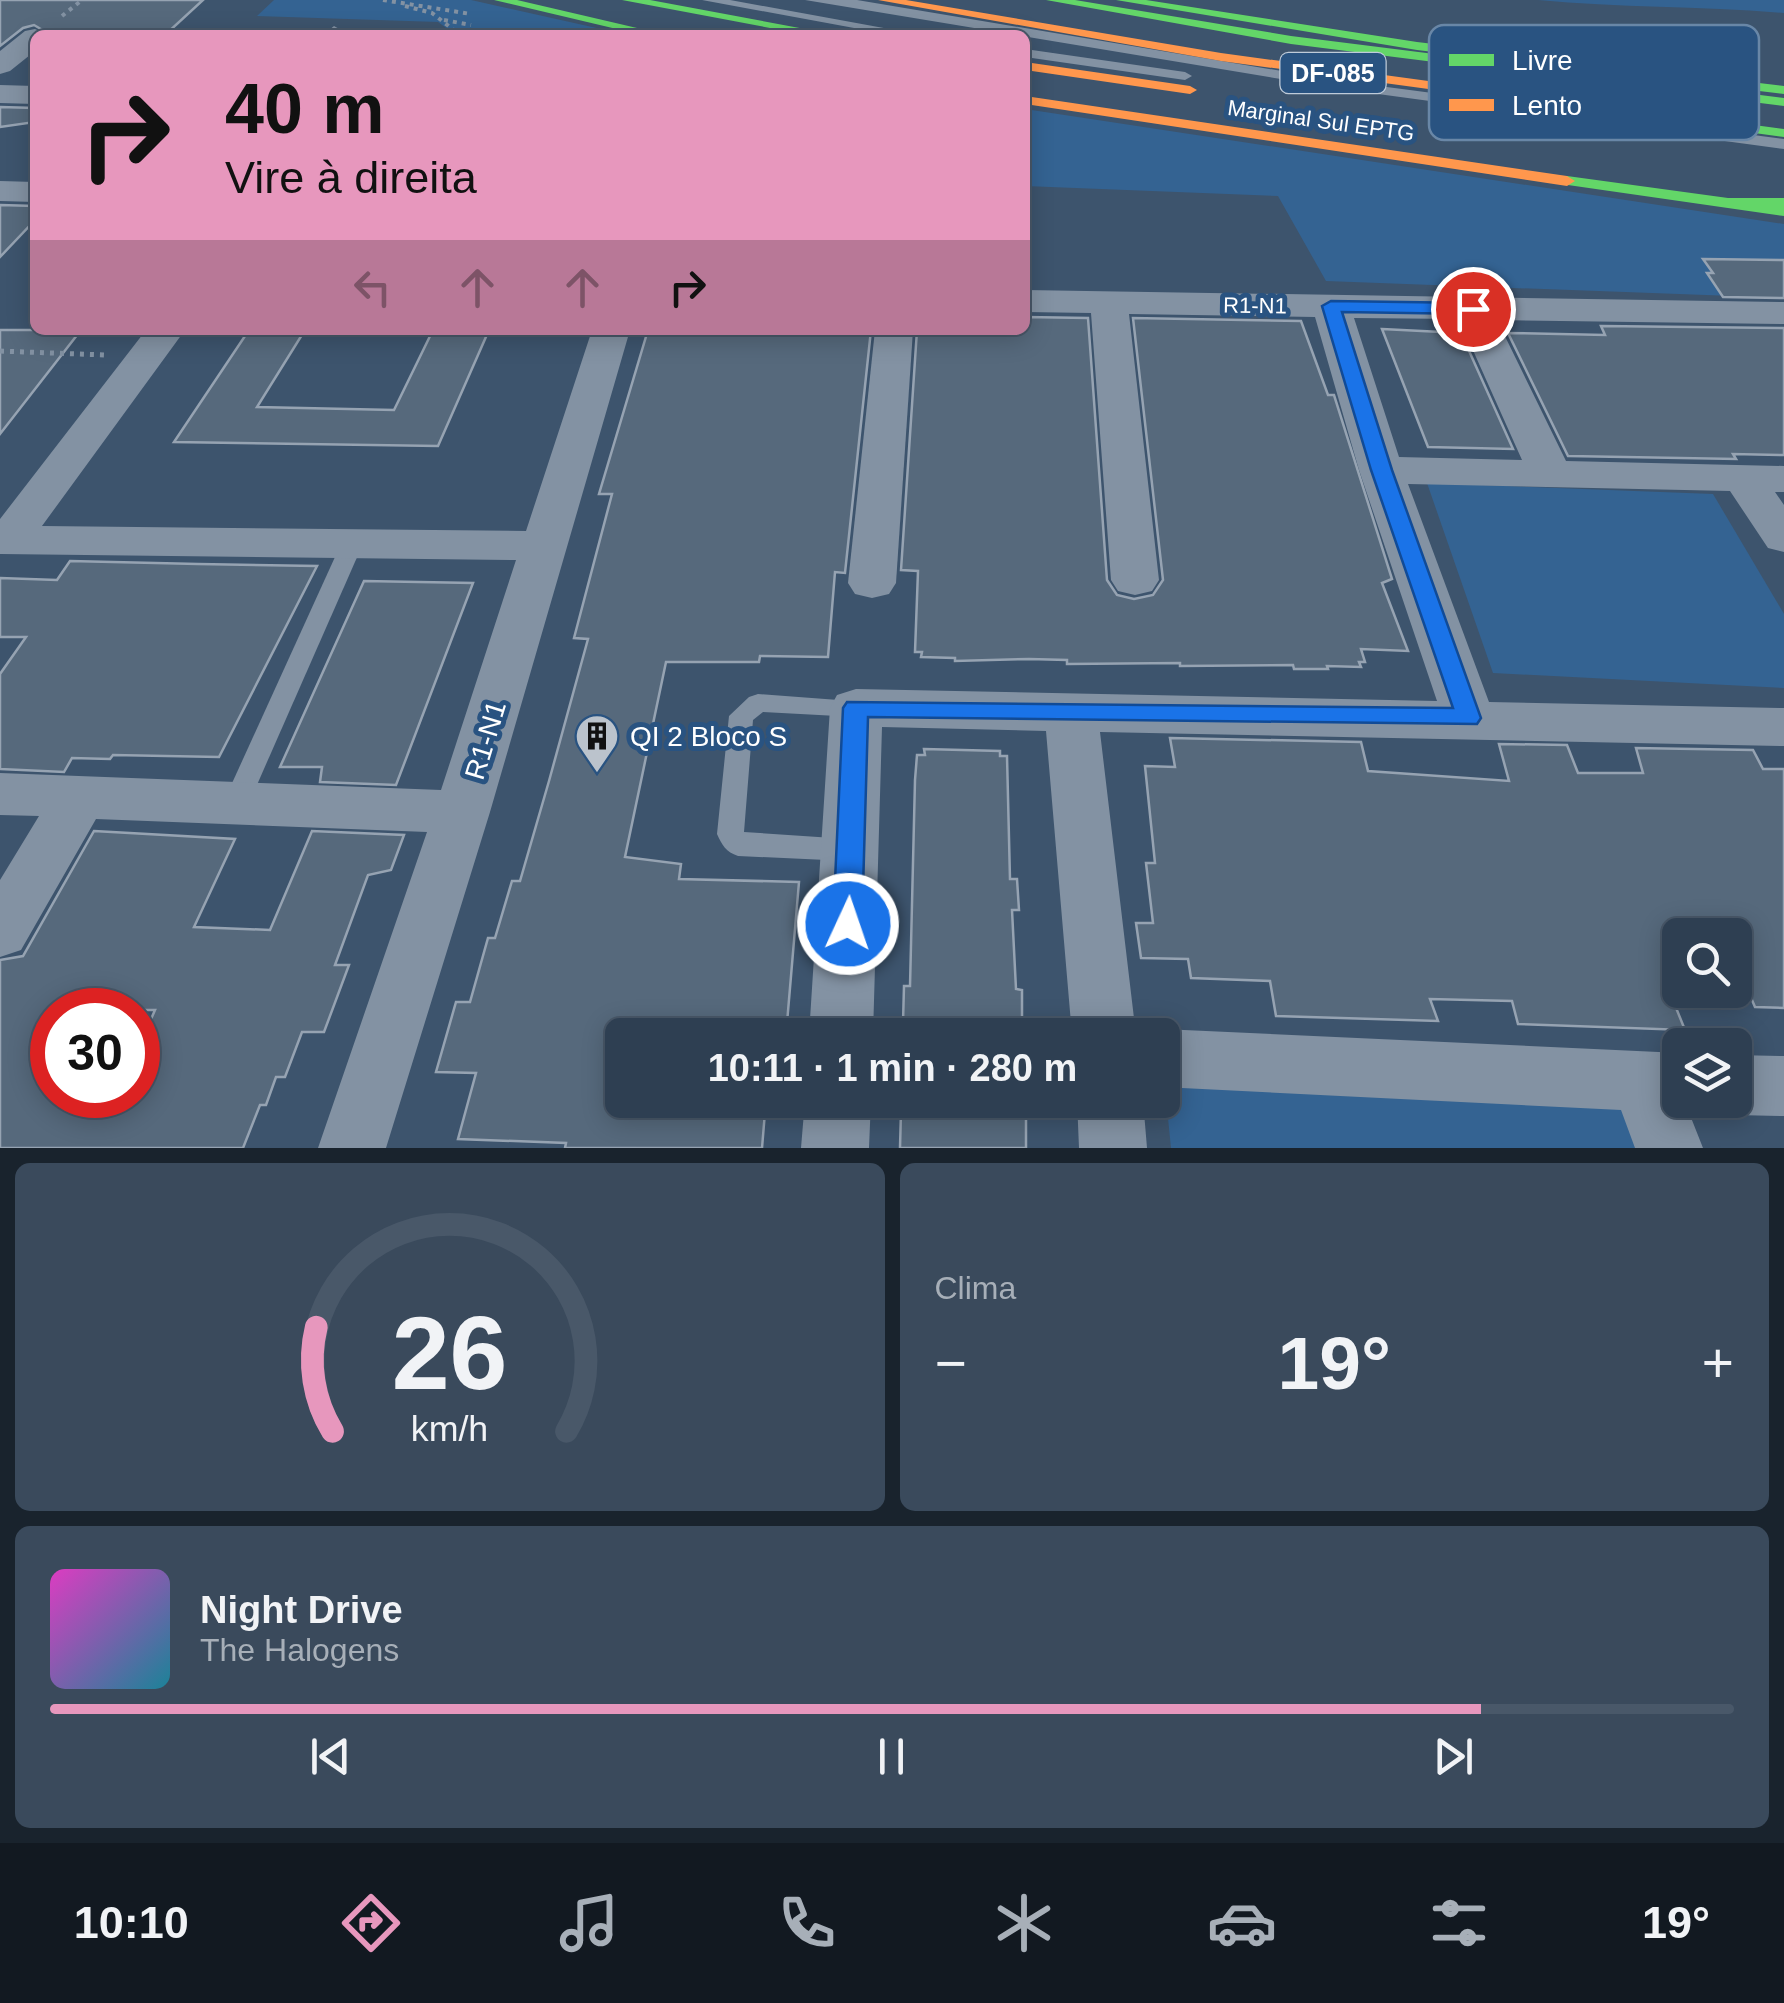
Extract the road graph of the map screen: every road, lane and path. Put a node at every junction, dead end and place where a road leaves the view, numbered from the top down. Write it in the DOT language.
graph roads {
  1 [pos="374,0"];
  2 [pos="626,0"];
  3 [pos="708,0"];
  4 [pos="811,0"];
  5 [pos="884,0"];
  6 [pos="1052,0"];
  7 [pos="1122,0"];
  8 [pos="72,8"];
  9 [pos="492,9"];
  10 [pos="438,19"];
  11 [pos="470,26"];
  12 [pos="44,30"];
  13 [pos="453,30"];
  14 [pos="466,30"];
  15 [pos="628,30"];
  16 [pos="707,30"];
  17 [pos="801,30"];
  18 [pos="885,30"];
  19 [pos="1013,30"];
  20 [pos="1030,33"];
  21 [pos="30,41"];
  22 [pos="1429,47"];
  23 [pos="1030,54"];
  24 [pos="1429,58"];
  25 [pos="0,65"];
  26 [pos="1030,67"];
  27 [pos="1429,86"];
  28 [pos="1759,87"];
  29 [pos="1784,90"];
  30 [pos="0,94"];
  31 [pos="1218,94"];
  32 [pos="30,96"];
  33 [pos="1429,97"];
  34 [pos="1759,99"];
  35 [pos="1030,101"];
  36 [pos="1784,102"];
  37 [pos="1429,108"];
  38 [pos="1759,130"];
  39 [pos="1784,133"];
  40 [pos="1666,140"];
  41 [pos="1754,140"];
  42 [pos="1784,144"];
  43 [pos="1784,156"];
  44 [pos="0,191"];
  45 [pos="30,192"];
  46 [pos="1730,203"];
  47 [pos="1784,203"];
  48 [pos="1784,211"];
  49 [pos="1030,274"];
  50 [pos="1292,278"];
  51 [pos="1030,300"];
  52 [pos="1109,302"];
  53 [pos="1331,306"];
  54 [pos="1473,309"];
  55 [pos="1784,313"];
  56 [pos="609,335"];
  57 [pos="894,335"];
  58 [pos="154,347"];
  59 [pos="0,351"];
  60 [pos="1382,470"];
  61 [pos="1550,474"];
  62 [pos="1764,479"];
  63 [pos="1784,538"];
  64 [pos="4,540"];
  65 [pos="351,546"];
  66 [pos="545,546"];
  67 [pos="1134,580"];
  68 [pos="872,583"];
  69 [pos="856,708"];
  70 [pos="1071,713"];
  71 [pos="1468,718"];
  72 [pos="1784,727"];
  73 [pos="0,794"];
  74 [pos="80,796"];
  75 [pos="236,803"];
  76 [pos="462,812"];
  77 [pos="852,850"];
  78 [pos="0,932"];
  79 [pos="843,1018"];
  80 [pos="1102,1018"];
  81 [pos="1180,1059"];
  82 [pos="1662,1082"];
  83 [pos="1752,1085"];
  84 [pos="1784,1086"];
  85 [pos="837,1118"];
  86 [pos="1111,1118"];
  87 [pos="1666,1118"];
  88 [pos="352,1148"];
  89 [pos="835,1148"];
  90 [pos="1113,1148"];
  91 [pos="1669,1148"];
  1 -- 10 [label="path"];
  2 -- 16 [label="main road"];
  2 -- 17 [label="main road"];
  3 -- 18 [label="lane"];
  4 -- 19 [label="lane"];
  5 -- 27 [label="main road, DF-085"];
  6 -- 24 [label="main road"];
  7 -- 22 [label="main road"];
  8 -- 12 [label="street"];
  9 -- 11 [label="path"];
  9 -- 15 [label="main road"];
  10 -- 11 [label="path"];
  10 -- 13 [label="path"];
  11 -- 14 [label="path"];
  20 -- 33 [label="lane"];
  21 -- 25 [label="street"];
  23 -- 37 [label="lane"];
  26 -- 31 [label="main road"];
  28 -- 29 [label="main road"];
  30 -- 32 [label="street"];
  34 -- 36 [label="main road"];
  35 -- 46 [label="main road, Marginal Sul EPTG"];
  38 -- 39 [label="main road, DF-085"];
  40 -- 43 [label="lane"];
  41 -- 42 [label="lane"];
  44 -- 45 [label="street"];
  46 -- 47 [label="main road"];
  46 -- 48 [label="main road"];
  49 -- 50 [label="street"];
  51 -- 52 [label="street, R1-N1"];
  52 -- 53 [label="street, R1-N1"];
  52 -- 67 [label="street"];
  53 -- 54 [label="street, R1-N1"];
  53 -- 60 [label="street"];
  54 -- 55 [label="street, R1-N1"];
  54 -- 61 [label="street"];
  56 -- 66 [label="street, R1-N1"];
  57 -- 68 [label="street"];
  58 -- 59 [label="path"];
  58 -- 64 [label="street"];
  60 -- 61 [label="street"];
  60 -- 71 [label="street"];
  61 -- 62 [label="street"];
  62 -- 63 [label="street"];
  64 -- 65 [label="street"];
  65 -- 66 [label="street"];
  65 -- 75 [label="lane"];
  66 -- 76 [label="street, R1-N1"];
  69 -- 70 [label="street"];
  69 -- 77 [label="street"];
  69 -- 77 [label="lane"];
  70 -- 71 [label="street"];
  70 -- 80 [label="street"];
  71 -- 72 [label="street"];
  73 -- 74 [label="street"];
  74 -- 75 [label="street"];
  74 -- 78 [label="street"];
  75 -- 76 [label="street"];
  76 -- 88 [label="street, R1-N1"];
  77 -- 79 [label="street"];
  81 -- 82 [label="street"];
  83 -- 84 [label="street"];
  85 -- 89 [label="street"];
  86 -- 90 [label="street"];
  87 -- 91 [label="street"];
}
